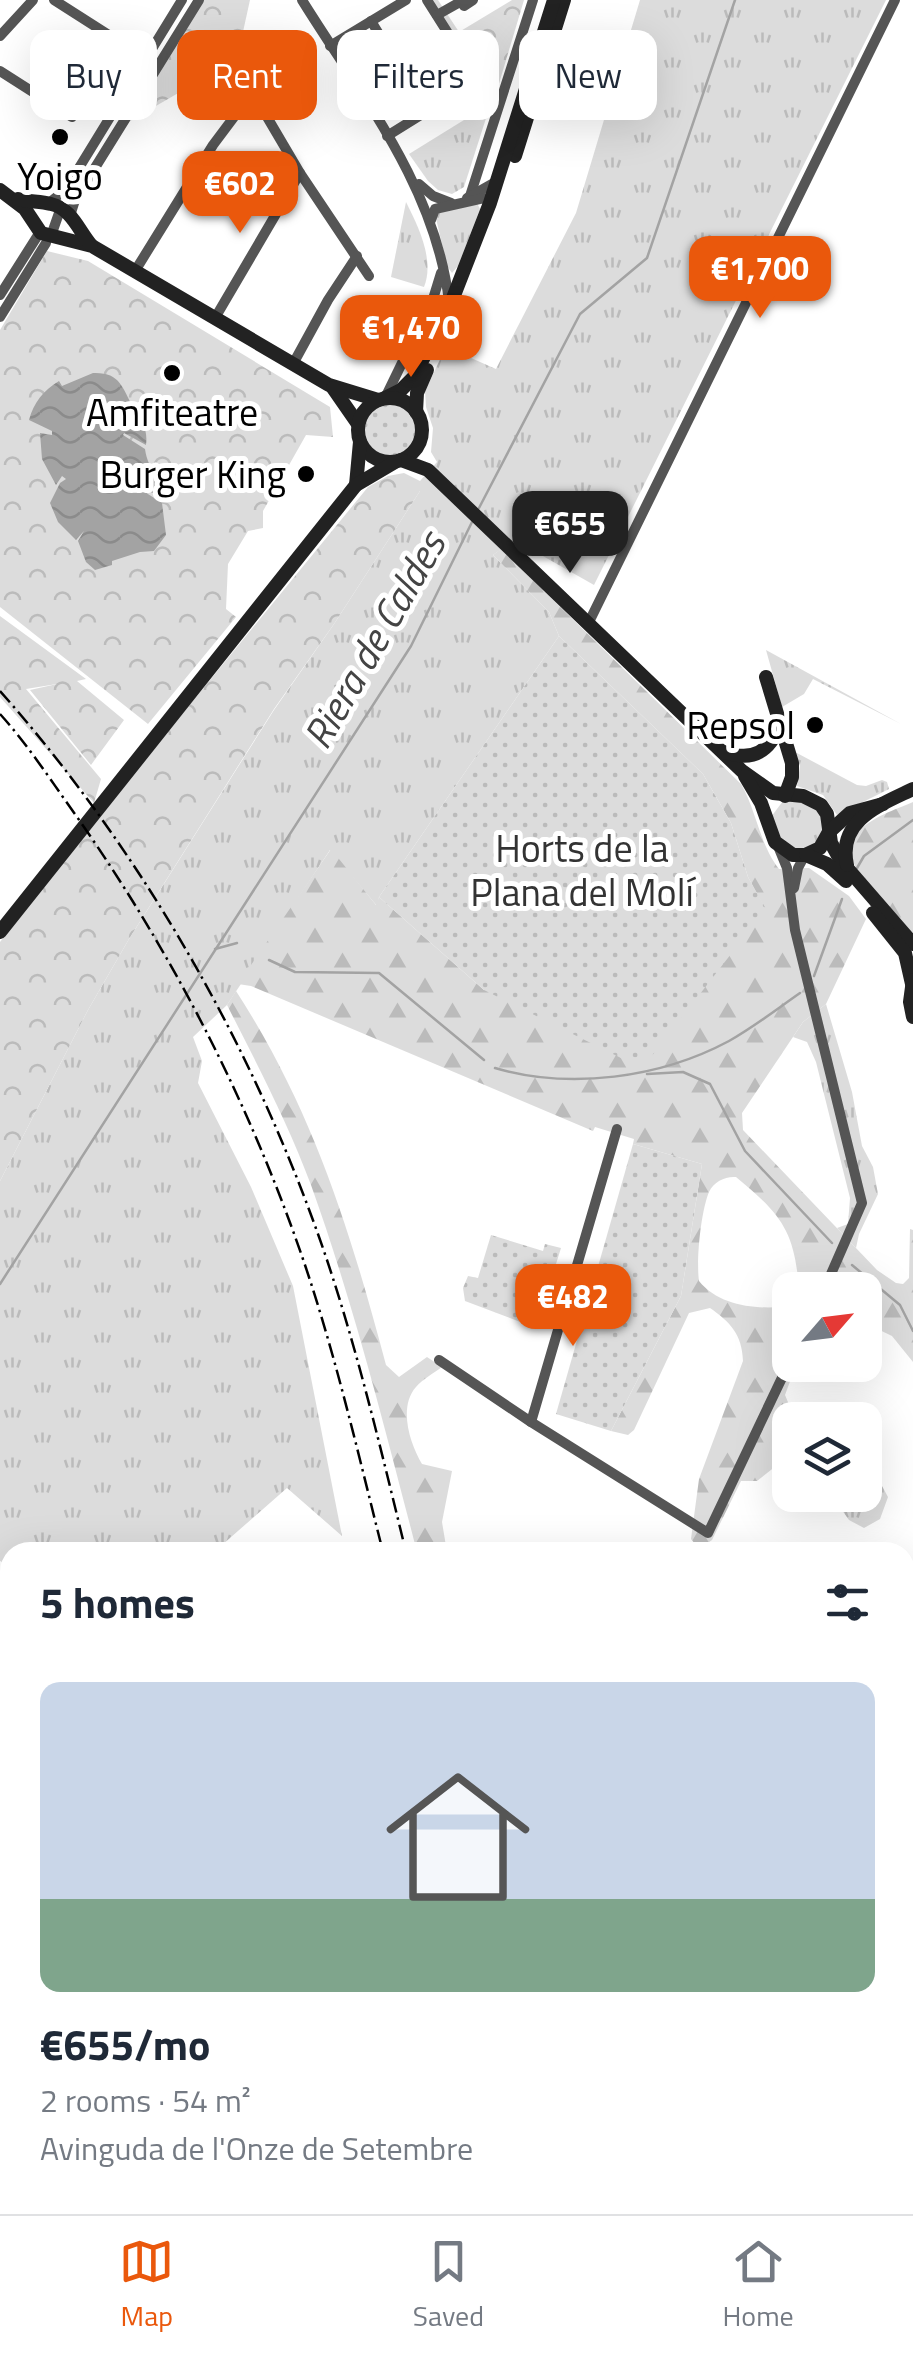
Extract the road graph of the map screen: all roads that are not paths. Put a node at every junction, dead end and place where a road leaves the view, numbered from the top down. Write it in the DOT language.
graph roads {
  1 [pos="33,0"];
  2 [pos="54,0"];
  3 [pos="199,0"];
  4 [pos="302,0"];
  5 [pos="406,0"];
  6 [pos="427,0"];
  7 [pos="474,0"];
  8 [pos="533,0"];
  9 [pos="554,0"];
  10 [pos="564,0"];
  11 [pos="896,0"];
  12 [pos="182,1"];
  13 [pos="437,16"];
  14 [pos="371,21"];
  15 [pos="102,30"];
  16 [pos="377,30"];
  17 [pos="446,30"];
  18 [pos="0,36"];
  19 [pos="330,46"];
  20 [pos="0,71"];
  21 [pos="30,90"];
  22 [pos="499,100"];
  23 [pos="232,120"];
  24 [pos="268,120"];
  25 [pos="414,120"];
  26 [pos="493,120"];
  27 [pos="388,136"];
  28 [pos="410,172"];
  29 [pos="300,173"];
  30 [pos="497,182"];
  31 [pos="5,193"];
  32 [pos="470,196"];
  33 [pos="489,201"];
  34 [pos="455,203"];
  35 [pos="57,215"];
  36 [pos="431,224"];
  37 [pos="46,236"];
  38 [pos="483,250"];
  39 [pos="357,256"];
  40 [pos="440,258"];
  41 [pos="474,270"];
  42 [pos="135,272"];
  43 [pos="368,276"];
  44 [pos="0,295"];
  45 [pos="451,301"];
  46 [pos="0,317"];
  47 [pos="215,318"];
  48 [pos="293,364"];
  49 [pos="330,385"];
  50 [pos="381,399"];
  51 [pos="416,412"];
  52 [pos="358,424"];
  53 [pos="420,441"];
  54 [pos="360,442"];
  55 [pos="398,461"];
  56 [pos="428,470"];
  57 [pos="356,486"];
  58 [pos="588,624"];
  59 [pos="766,677"];
  60 [pos="780,723"];
  61 [pos="719,750"];
  62 [pos="742,771"];
  63 [pos="913,789"];
  64 [pos="789,796"];
  65 [pos="883,804"];
  66 [pos="770,824"];
  67 [pos="829,832"];
  68 [pos="778,846"];
  69 [pos="806,855"];
  70 [pos="848,871"];
  71 [pos="792,898"];
  72 [pos="0,932"];
  73 [pos="913,944"];
  74 [pos="912,982"];
  75 [pos="913,1017"];
  76 [pos="616,1130"];
  77 [pos="832,1272"];
  78 [pos="439,1360"];
  79 [pos="780,1382"];
  80 [pos="531,1422"];
  1 -- 18 [label="street"];
  2 -- 15 [label="street"];
  3 -- 35 [label="street"];
  4 -- 19 [label="street"];
  5 -- 14 [label="street"];
  6 -- 13 [label="street"];
  7 -- 13 [label="street"];
  8 -- 22 [label="street"];
  9 -- 30 [label="main road"];
  10 -- 38 [label="main road"];
  11 -- 58 [label="street"];
  12 -- 35 [label="street"];
  13 -- 17 [label="street"];
  14 -- 16 [label="street"];
  14 -- 19 [label="street"];
  19 -- 27 [label="street"];
  20 -- 21 [label="street"];
  23 -- 42 [label="street"];
  24 -- 29 [label="street"];
  25 -- 27 [label="street"];
  26 -- 32 [label="street"];
  27 -- 28 [label="street"];
  28 -- 34 [label="street"];
  28 -- 36 [label="street"];
  29 -- 39 [label="street"];
  29 -- 47 [label="street"];
  30 -- 32 [label="street"];
  30 -- 33 [label="main road"];
  31 -- 35 [label="main road"];
  32 -- 34 [label="street"];
  33 -- 34 [label="street"];
  33 -- 38 [label="street"];
  33 -- 45 [label="main road"];
  34 -- 36 [label="street"];
  35 -- 37 [label="main road"];
  35 -- 37 [label="street"];
  35 -- 37 [label="main road"];
  35 -- 42 [label="main road"];
  36 -- 40 [label="street"];
  37 -- 44 [label="street"];
  37 -- 46 [label="street"];
  38 -- 41 [label="main road"];
  39 -- 43 [label="street"];
  39 -- 48 [label="street"];
  40 -- 45 [label="street"];
  40 -- 50 [label="street"];
  41 -- 45 [label="street"];
  41 -- 51 [label="main road"];
  42 -- 47 [label="main road"];
  45 -- 50 [label="main road"];
  47 -- 48 [label="main road"];
  48 -- 49 [label="main road"];
  49 -- 50 [label="main road"];
  49 -- 52 [label="main road"];
  50 -- 51 [label="main road"];
  50 -- 52 [label="main road"];
  51 -- 53 [label="main road"];
  52 -- 54 [label="main road"];
  53 -- 55 [label="main road"];
  53 -- 56 [label="main road"];
  54 -- 55 [label="main road"];
  54 -- 57 [label="main road"];
  55 -- 56 [label="main road"];
  55 -- 57 [label="main road"];
  56 -- 58 [label="main road"];
  57 -- 72 [label="main road"];
  58 -- 61 [label="main road"];
  59 -- 60 [label="main road"];
  60 -- 61 [label="main road"];
  60 -- 64 [label="main road"];
  61 -- 62 [label="main road"];
  62 -- 64 [label="main road"];
  62 -- 66 [label="main road"];
  63 -- 65 [label="main road"];
  64 -- 66 [label="main road"];
  64 -- 67 [label="main road"];
  65 -- 67 [label="main road"];
  65 -- 70 [label="main road"];
  66 -- 68 [label="main road"];
  67 -- 69 [label="main road"];
  67 -- 70 [label="main road"];
  68 -- 69 [label="main road"];
  68 -- 71 [label="street"];
  69 -- 71 [label="street"];
  69 -- 74 [label="main road"];
  70 -- 73 [label="main road"];
  71 -- 77 [label="street"];
  74 -- 75 [label="main road"];
  76 -- 80 [label="street"];
  78 -- 80 [label="street"];
  79 -- 80 [label="street"];
}
